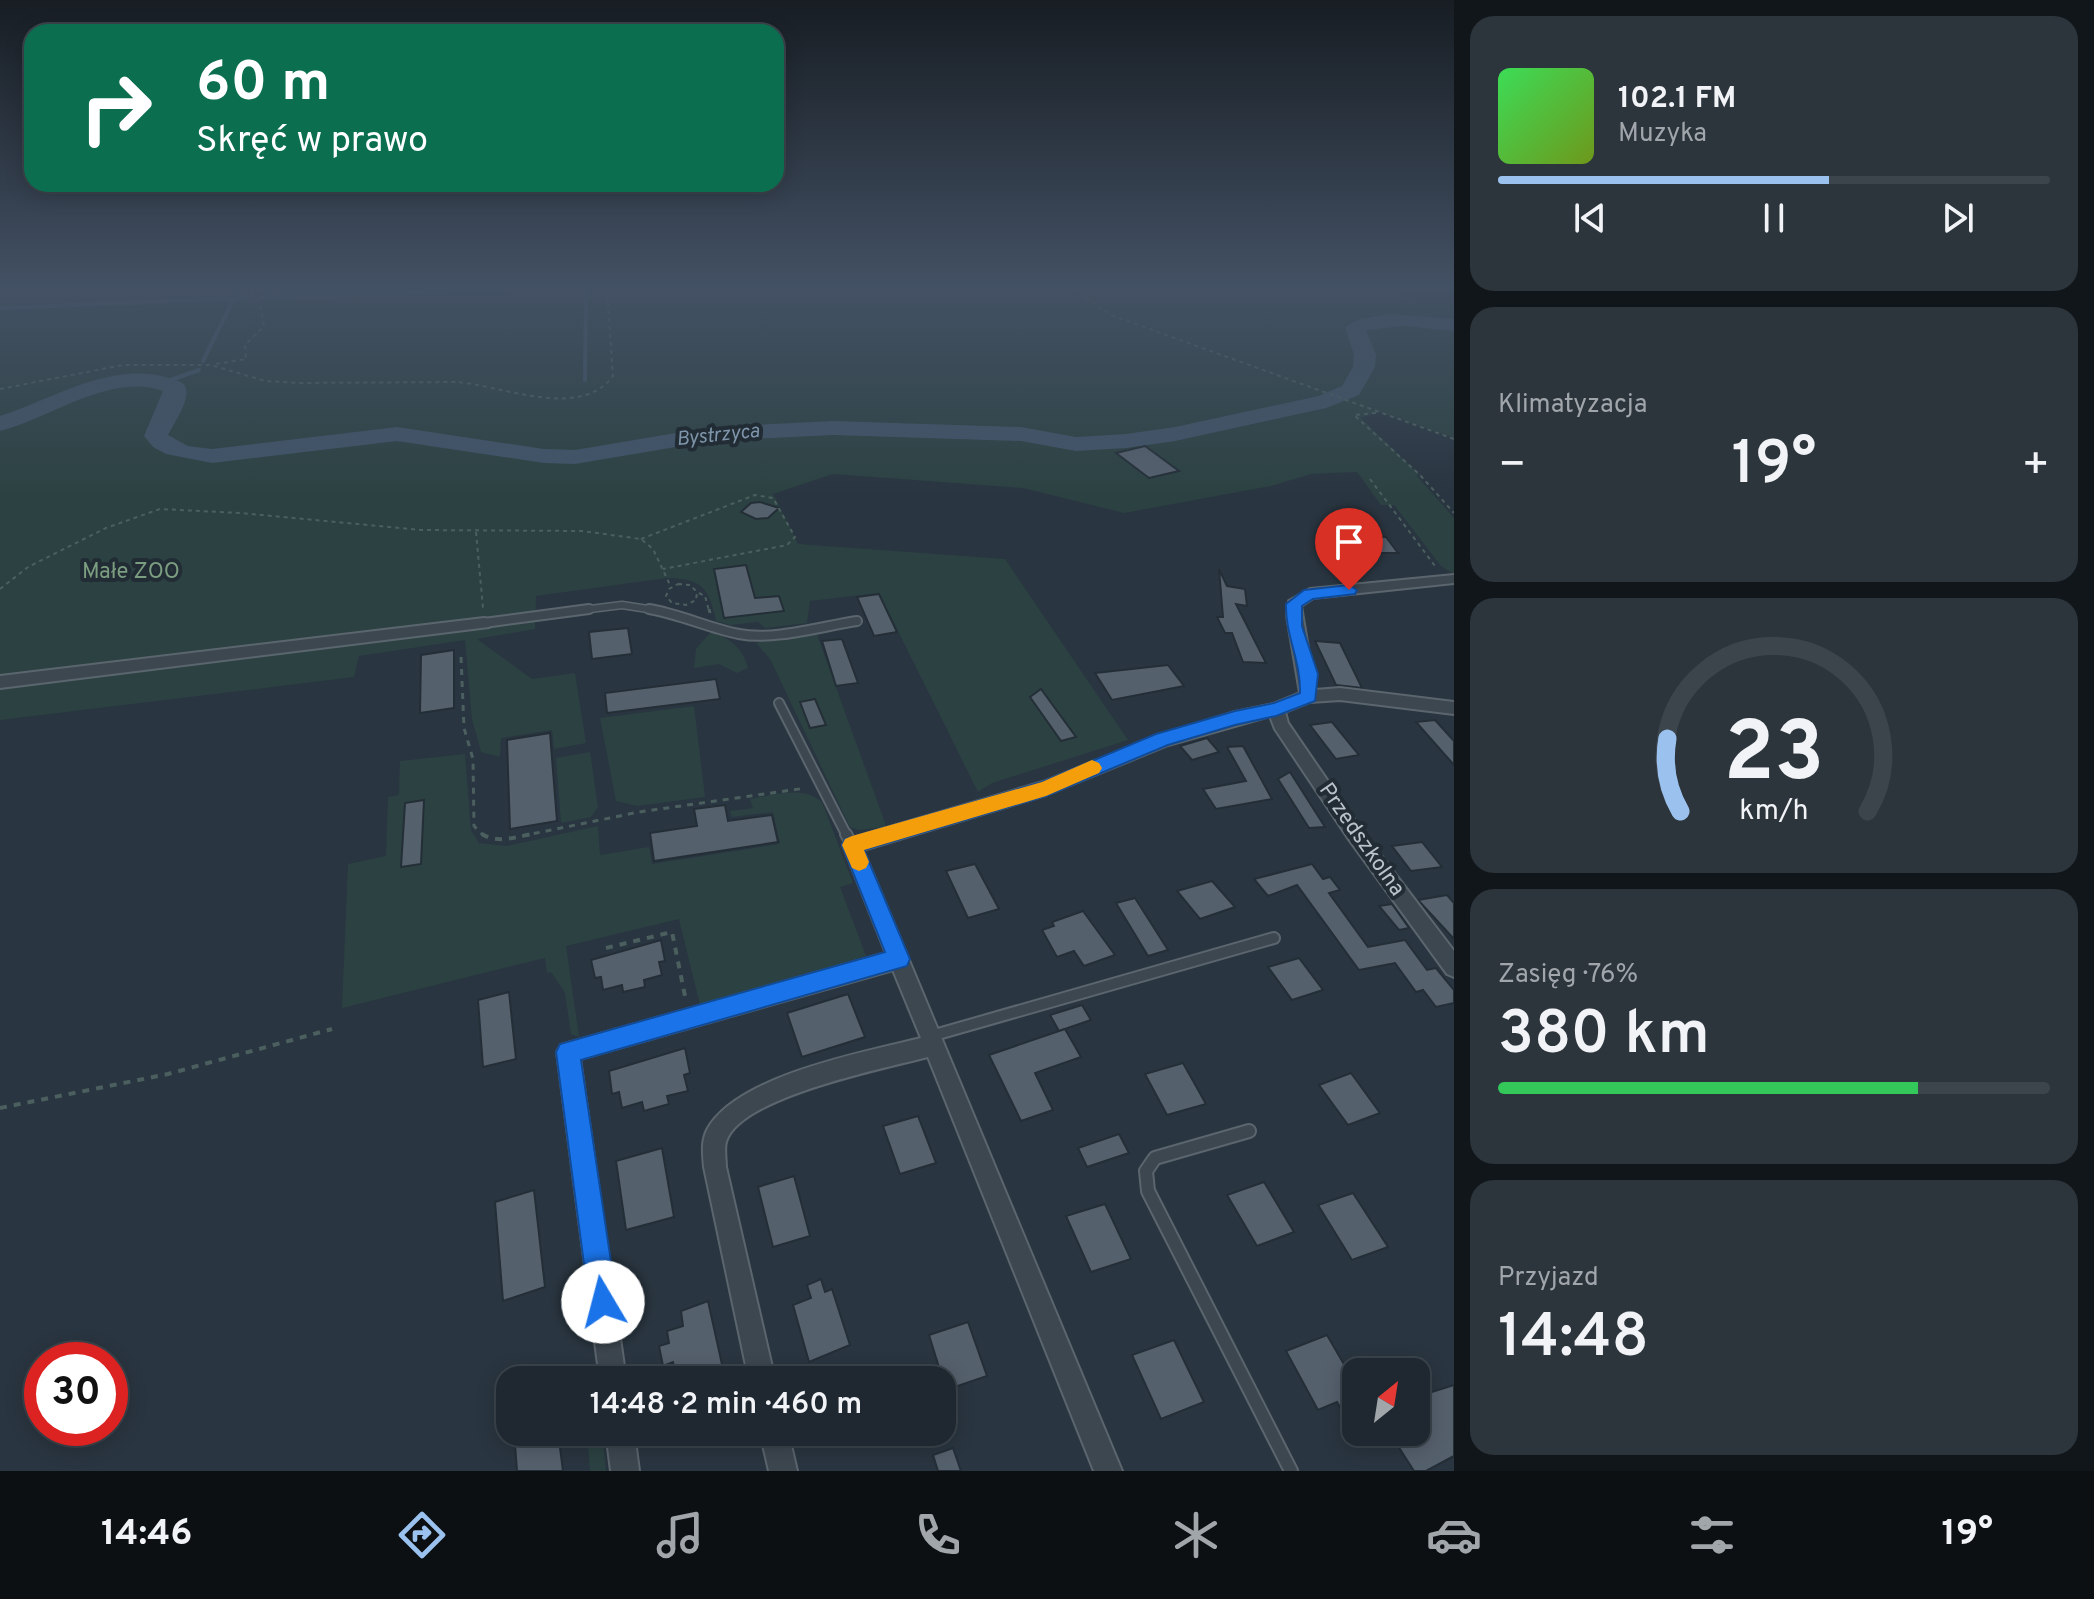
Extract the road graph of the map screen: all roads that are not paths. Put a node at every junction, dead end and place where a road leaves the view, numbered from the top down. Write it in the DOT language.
graph roads {
  1 [pos="1449,579"];
  2 [pos="857,621"];
  3 [pos="484,623"];
  4 [pos="0,682"];
  5 [pos="1308,696"];
  6 [pos="779,703"];
  7 [pos="1454,708"];
  8 [pos="1276,709"];
  9 [pos="852,845"];
  10 [pos="1274,938"];
  11 [pos="899,959"];
  12 [pos="1454,967"];
  13 [pos="932,1041"];
  14 [pos="1249,1131"];
  15 [pos="611,1366"];
  16 [pos="759,1366"];
  17 [pos="622,1446"];
  18 [pos="777,1446"];
  19 [pos="625,1471"];
  20 [pos="783,1471"];
  21 [pos="1108,1471"];
  22 [pos="1291,1471"];
  1 -- 5 [label="street"];
  2 -- 3 [label="lane"];
  3 -- 4 [label="street"];
  5 -- 7 [label="street"];
  5 -- 8 [label="street"];
  6 -- 9 [label="lane"];
  8 -- 9 [label="street"];
  8 -- 12 [label="street, Przedszkolna"];
  9 -- 11 [label="street"];
  10 -- 13 [label="lane"];
  11 -- 13 [label="street"];
  11 -- 15 [label="street"];
  13 -- 16 [label="street"];
  13 -- 21 [label="street"];
  14 -- 22 [label="lane"];
  17 -- 19 [label="street"];
  18 -- 20 [label="street"];
}
